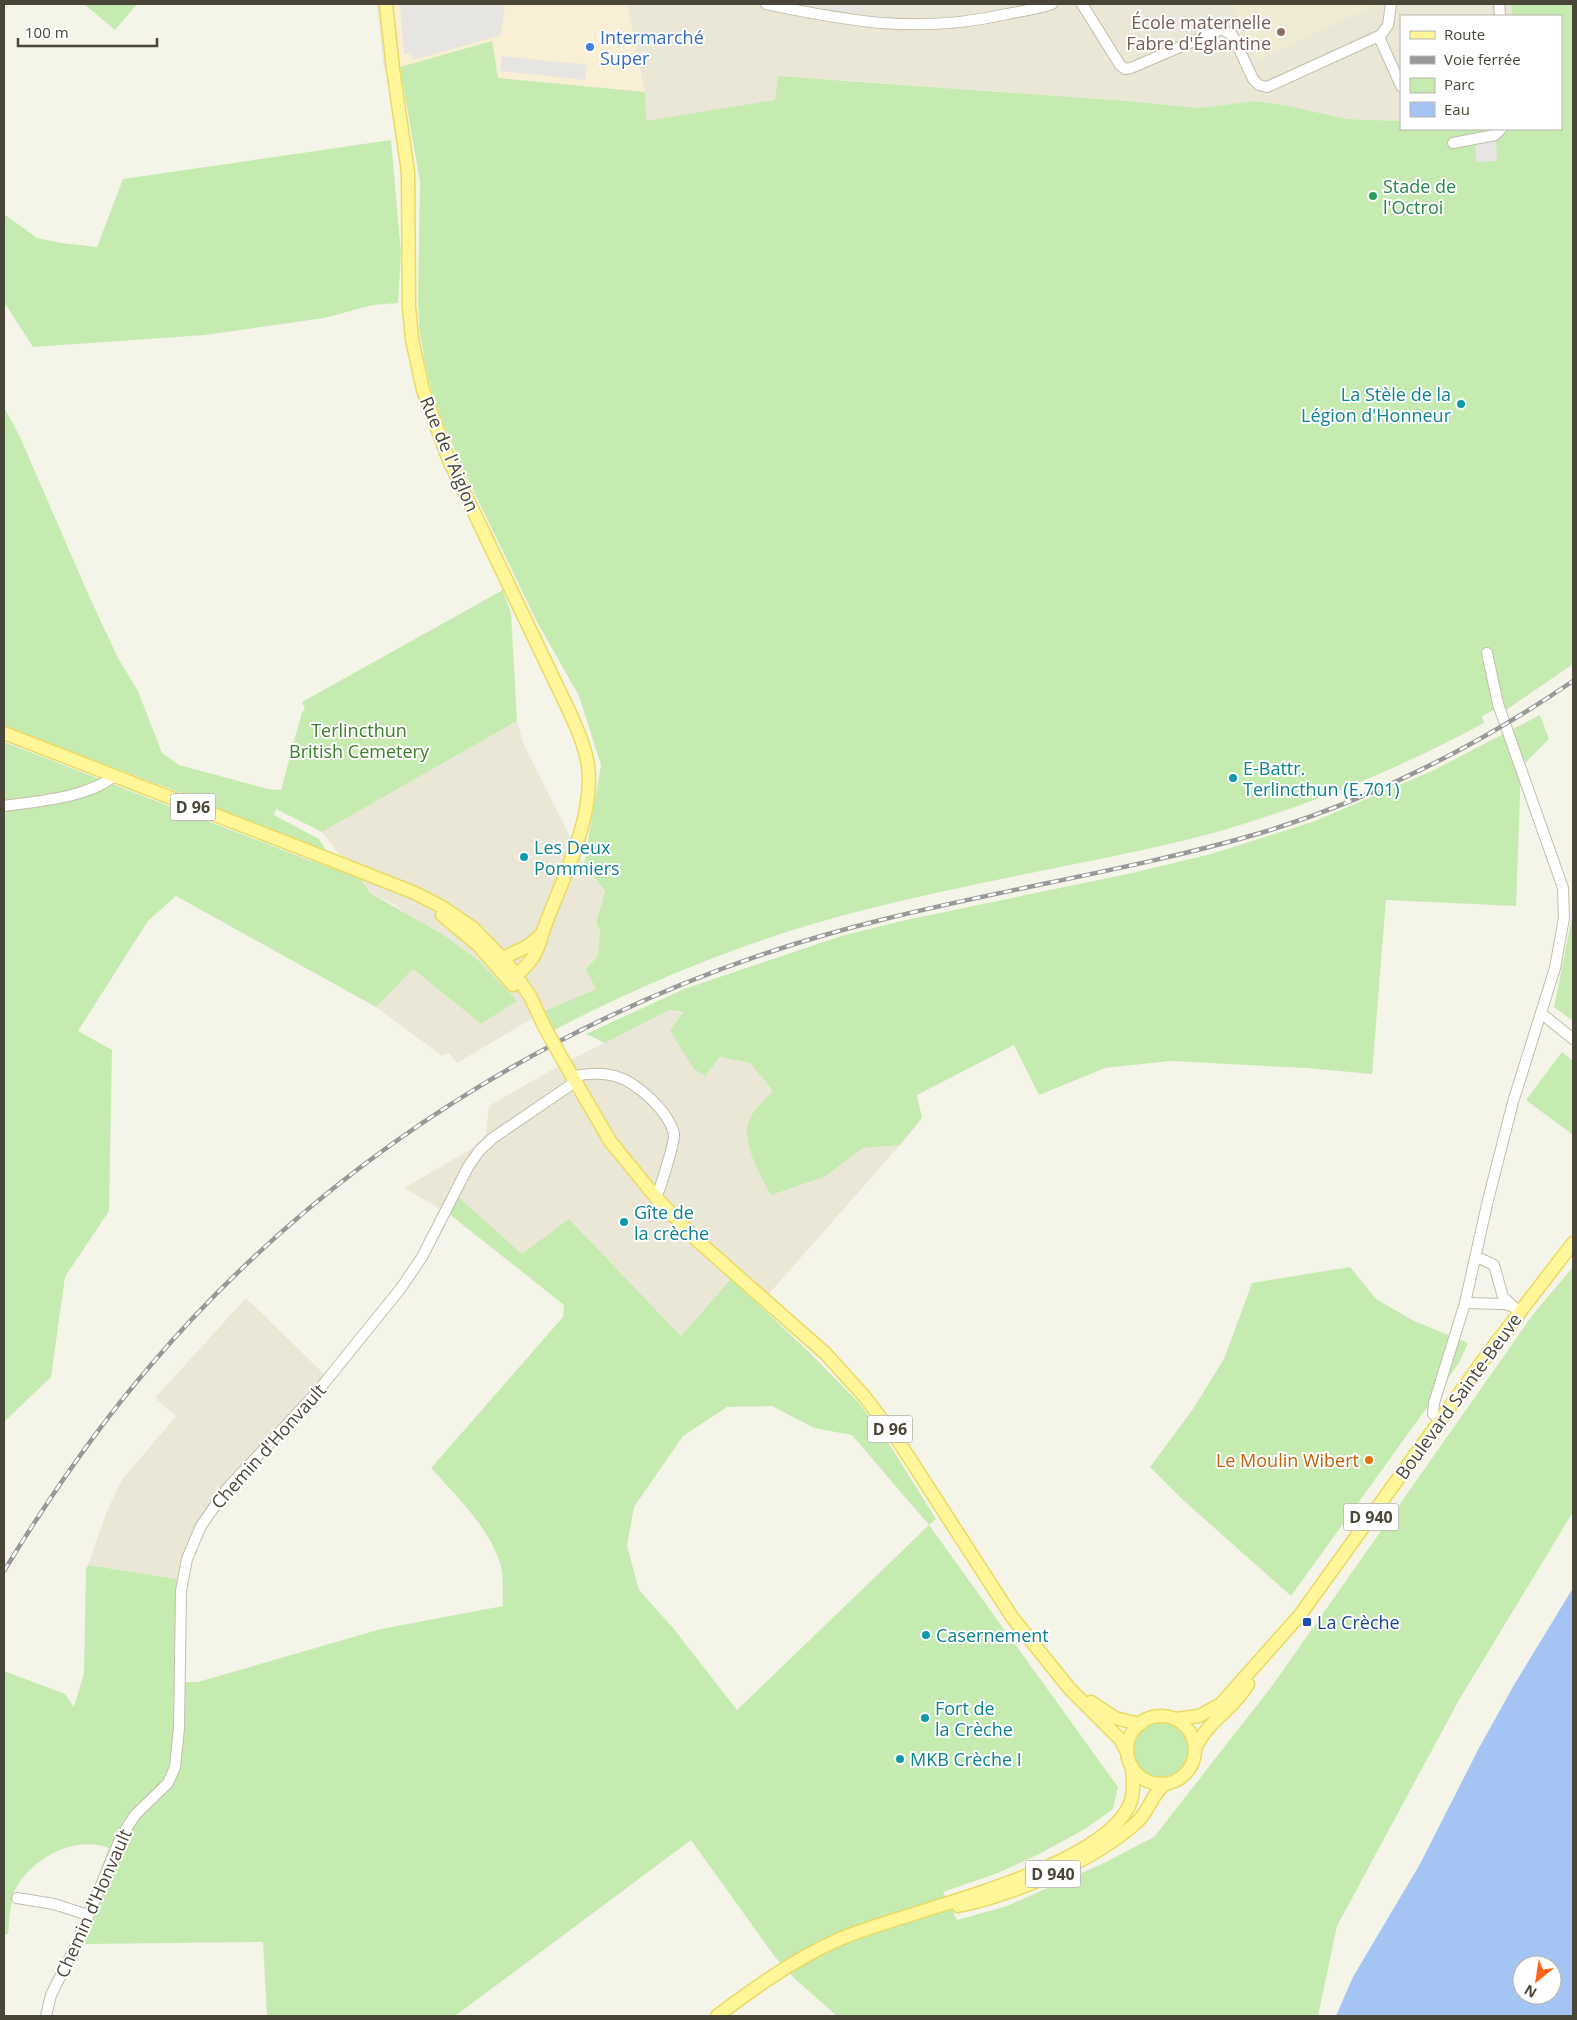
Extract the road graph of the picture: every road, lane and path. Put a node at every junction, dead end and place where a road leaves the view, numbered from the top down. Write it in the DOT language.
graph roads {
  1 [pos="386,4"];
  2 [pos="766,4"];
  3 [pos="1038,4"];
  4 [pos="1052,4"];
  5 [pos="1082,4"];
  6 [pos="1391,4"];
  7 [pos="785,6"];
  8 [pos="1025,10"];
  9 [pos="1379,37"];
  10 [pos="1400,84"];
  11 [pos="1500,130"];
  12 [pos="1453,143"];
  13 [pos="1487,653"];
  14 [pos="4,733"];
  15 [pos="114,776"];
  16 [pos="4,806"];
  17 [pos="542,934"];
  18 [pos="498,960"];
  19 [pos="513,977"];
  20 [pos="1541,1013"];
  21 [pos="1573,1038"];
  22 [pos="574,1079"];
  23 [pos="656,1197"];
  24 [pos="1573,1243"];
  25 [pos="1573,1252"];
  26 [pos="1476,1257"];
  27 [pos="1541,1284"];
  28 [pos="1465,1303"];
  29 [pos="1515,1309"];
  30 [pos="1440,1420"];
  31 [pos="1031,1642"];
  32 [pos="1267,1652"];
  33 [pos="1175,1719"];
  34 [pos="1140,1724"];
  35 [pos="1195,1749"];
  36 [pos="1127,1752"];
  37 [pos="1132,1767"];
  38 [pos="1165,1784"];
  39 [pos="16,1898"];
  40 [pos="88,1915"];
  41 [pos="912,1915"];
  42 [pos="46,2016"];
  43 [pos="718,2016"];
  1 -- 17 [label="main road, Rue de l'Aiglon"];
  2 -- 7 [label="street"];
  3 -- 8 [label="street"];
  4 -- 8 [label="street"];
  5 -- 9 [label="street"];
  6 -- 9 [label="street"];
  7 -- 8 [label="street"];
  9 -- 10 [label="street"];
  11 -- 12 [label="street"];
  13 -- 20 [label="street"];
  14 -- 15 [label="main road, D 96"];
  15 -- 16 [label="street"];
  15 -- 18 [label="main road, D 96"];
  17 -- 18 [label="main road"];
  17 -- 19 [label="main road, Rue de l'Aiglon"];
  18 -- 19 [label="main road, D 96"];
  19 -- 22 [label="main road, D 96, bridge"];
  20 -- 21 [label="street"];
  20 -- 26 [label="street"];
  22 -- 23 [label="main road, D 96"];
  22 -- 23 [label="street"];
  22 -- 40 [label="street, Chemin d'Honvault"];
  23 -- 31 [label="main road, D 96"];
  24 -- 27 [label="main road, Boulevard Sainte-Beuve / D 940"];
  25 -- 27 [label="main road, Boulevard Sainte-Beuve / D 940"];
  26 -- 28 [label="street"];
  26 -- 29 [label="street"];
  27 -- 29 [label="main road, Boulevard Sainte-Beuve / D 940"];
  28 -- 29 [label="street"];
  28 -- 30 [label="street"];
  29 -- 30 [label="main road, Boulevard Sainte-Beuve / D 940"];
  30 -- 32 [label="main road, Boulevard Sainte-Beuve / D 940"];
  31 -- 34 [label="main road, D 96"];
  31 -- 36 [label="main road, D 96"];
  32 -- 33 [label="main road, D 940"];
  32 -- 35 [label="main road, D 940"];
  33 -- 34 [label="main road"];
  33 -- 35 [label="main road"];
  34 -- 36 [label="main road"];
  35 -- 38 [label="main road"];
  36 -- 37 [label="main road"];
  37 -- 38 [label="main road"];
  37 -- 41 [label="main road, D 940"];
  38 -- 41 [label="main road, D 940"];
  39 -- 40 [label="street"];
  40 -- 42 [label="street, Chemin d'Honvault"];
  41 -- 43 [label="main road, D 940"];
}
